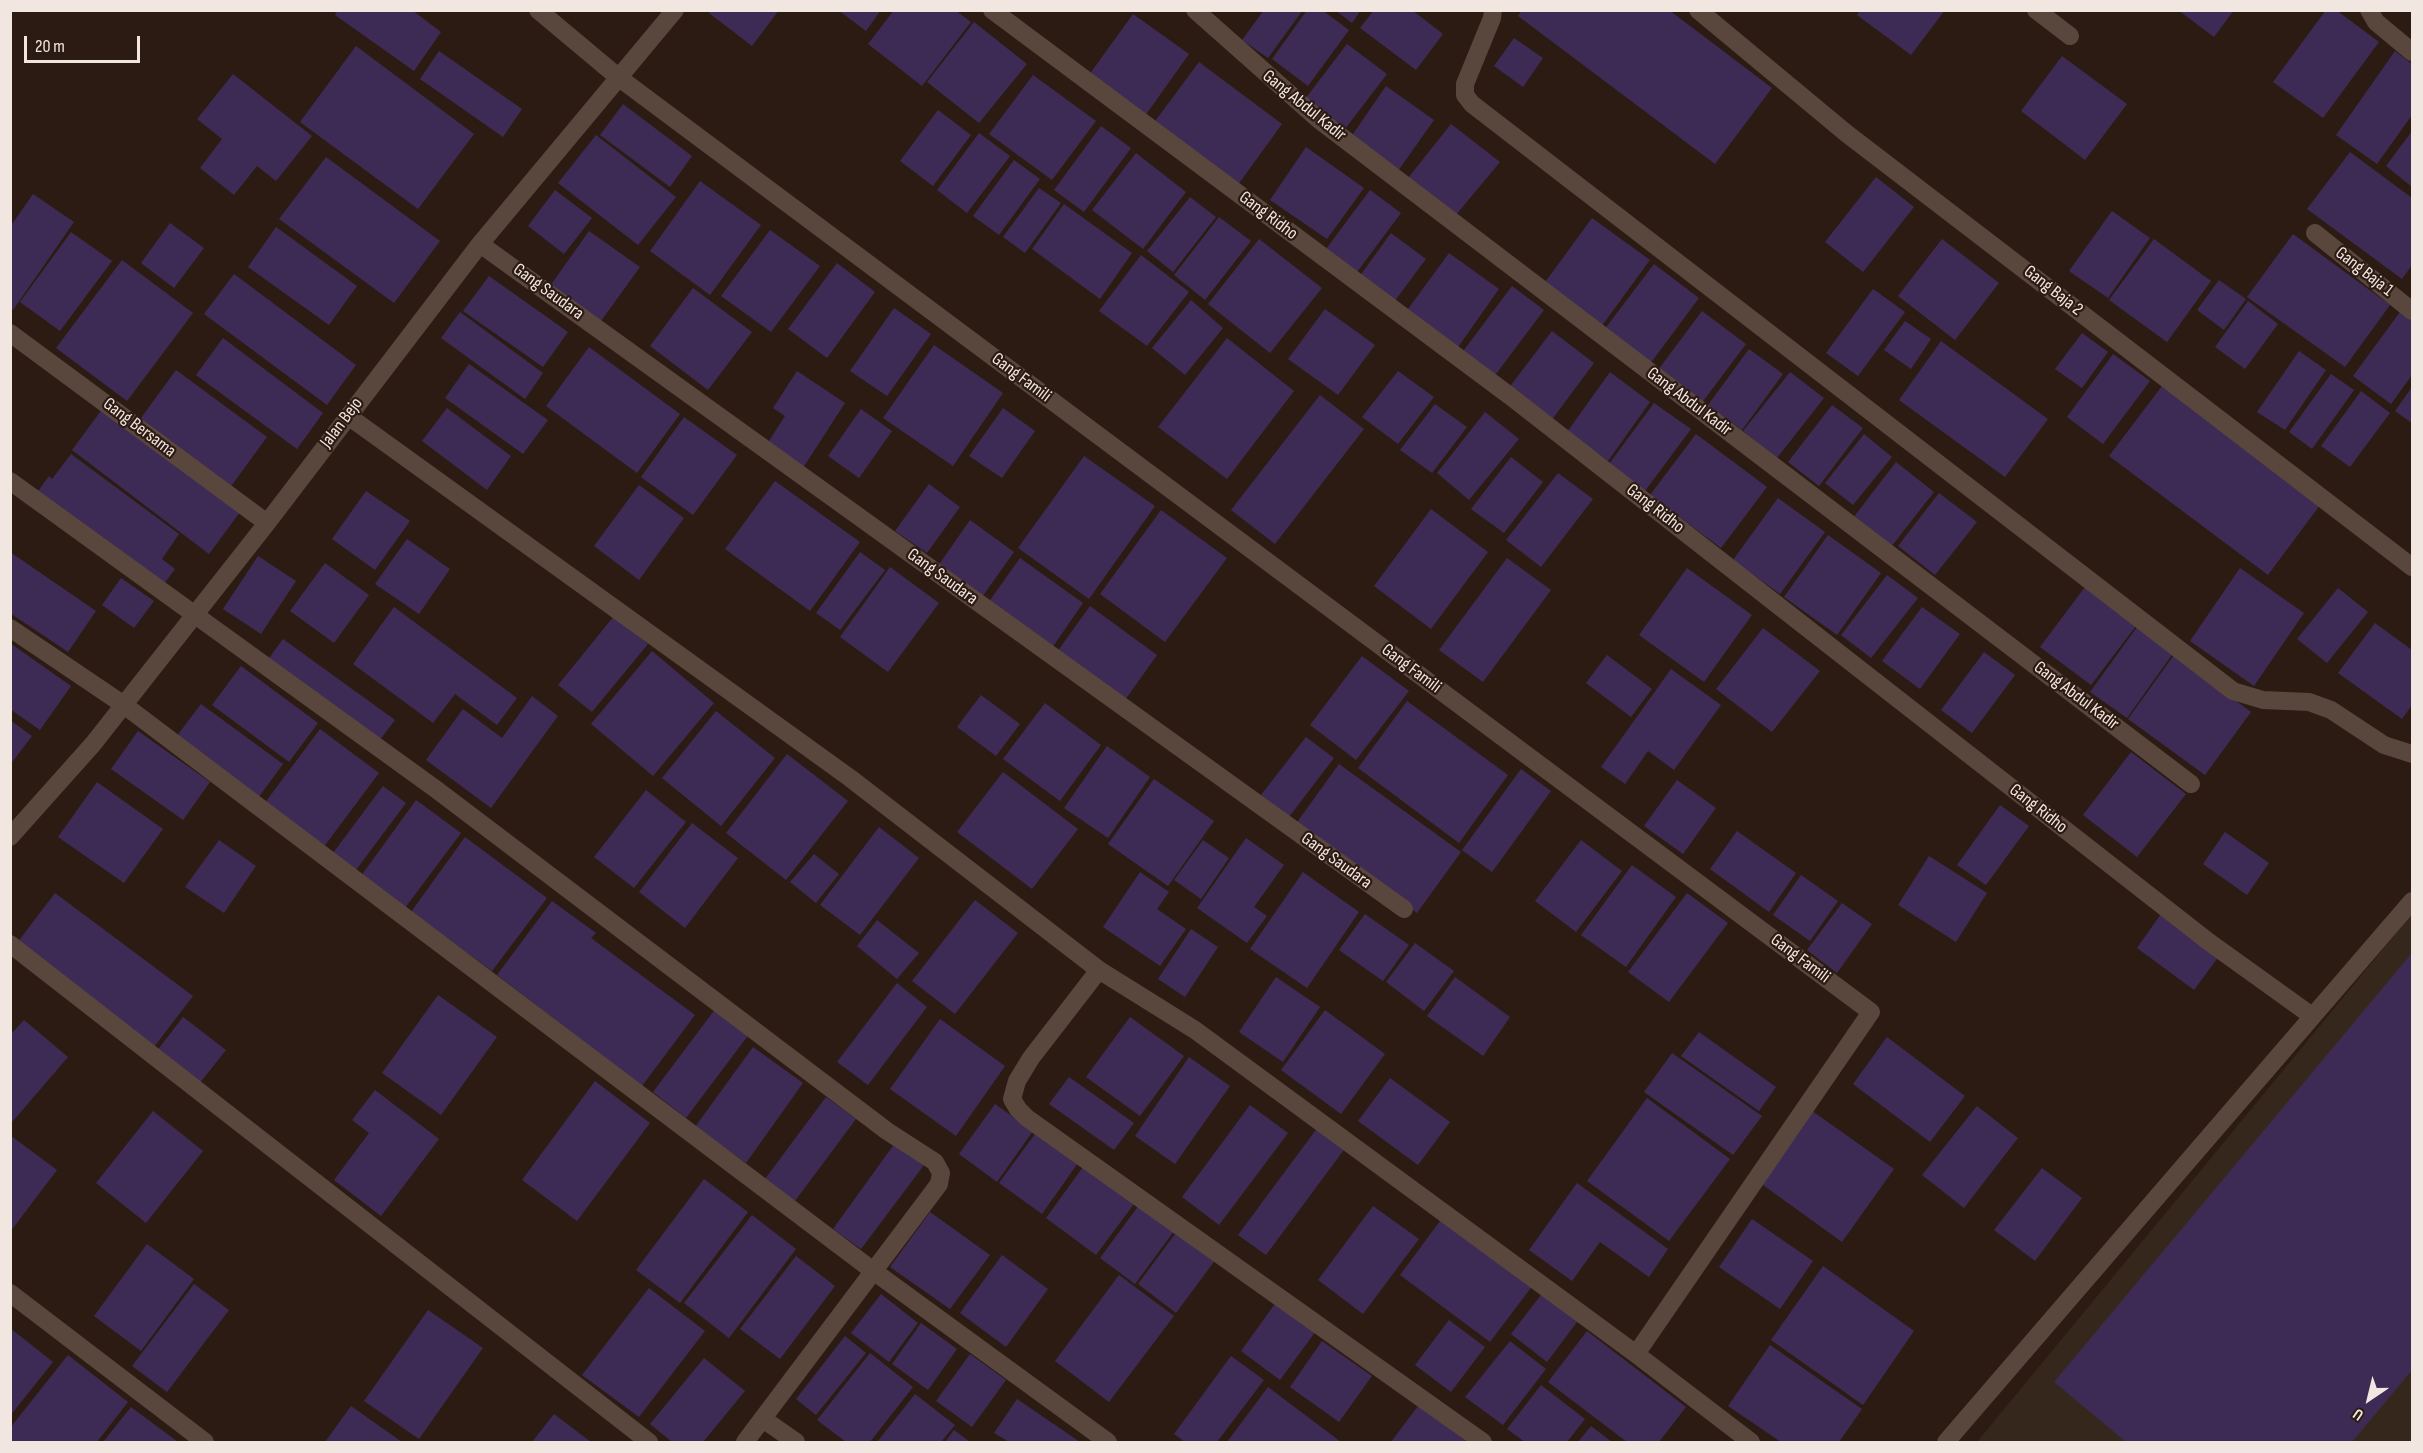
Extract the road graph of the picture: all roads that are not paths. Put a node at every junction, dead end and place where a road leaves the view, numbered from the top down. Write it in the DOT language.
graph roads {
  1 [pos="538,10"];
  2 [pos="675,10"];
  3 [pos="992,10"];
  4 [pos="1195,10"];
  5 [pos="1493,10"];
  6 [pos="1698,10"];
  7 [pos="2036,10"];
  8 [pos="2369,10"];
  9 [pos="2070,36"];
  10 [pos="2412,52"];
  11 [pos="618,77"];
  12 [pos="2315,233"];
  13 [pos="480,244"];
  14 [pos="2412,311"];
  15 [pos="10,333"];
  16 [pos="348,416"];
  17 [pos="10,481"];
  18 [pos="267,523"];
  19 [pos="2412,567"];
  20 [pos="195,614"];
  21 [pos="10,628"];
  22 [pos="124,705"];
  23 [pos="2412,754"];
  24 [pos="2191,784"];
  25 [pos="10,837"];
  26 [pos="2412,901"];
  27 [pos="1404,909"];
  28 [pos="10,944"];
  29 [pos="1099,970"];
  30 [pos="2312,1016"];
  31 [pos="872,1270"];
  32 [pos="10,1293"];
  33 [pos="1636,1354"];
  34 [pos="763,1419"];
  35 [pos="1731,1436"];
  36 [pos="206,1443"];
  37 [pos="649,1443"];
  38 [pos="745,1443"];
  39 [pos="796,1443"];
  40 [pos="1108,1443"];
  41 [pos="1483,1443"];
  42 [pos="1751,1443"];
  43 [pos="1946,1443"];
  1 -- 11 [label="street"];
  2 -- 11 [label="street, Jalan Bejo"];
  3 -- 30 [label="street, Gang Ridho"];
  4 -- 24 [label="street, Gang Abdul Kadir"];
  5 -- 23 [label="street"];
  6 -- 19 [label="street, Gang Baja 2"];
  7 -- 9 [label="street"];
  8 -- 10 [label="street"];
  11 -- 13 [label="street, Jalan Bejo"];
  11 -- 33 [label="street, Gang Famili"];
  12 -- 14 [label="street, Gang Baja 1"];
  13 -- 16 [label="street, Jalan Bejo"];
  13 -- 27 [label="street, Gang Saudara"];
  15 -- 18 [label="street, Gang Bersama"];
  16 -- 18 [label="street, Jalan Bejo"];
  16 -- 29 [label="street"];
  17 -- 20 [label="street"];
  18 -- 20 [label="street, Jalan Bejo"];
  20 -- 22 [label="street, Jalan Bejo"];
  20 -- 31 [label="street"];
  21 -- 22 [label="street"];
  22 -- 25 [label="street, Jalan Bejo"];
  22 -- 31 [label="street"];
  26 -- 30 [label="street"];
  28 -- 37 [label="street"];
  29 -- 33 [label="street"];
  29 -- 41 [label="street"];
  30 -- 43 [label="street"];
  31 -- 34 [label="street"];
  31 -- 40 [label="street"];
  32 -- 36 [label="street"];
  33 -- 35 [label="street"];
  34 -- 38 [label="street"];
  34 -- 39 [label="street"];
  35 -- 42 [label="street"];
}
